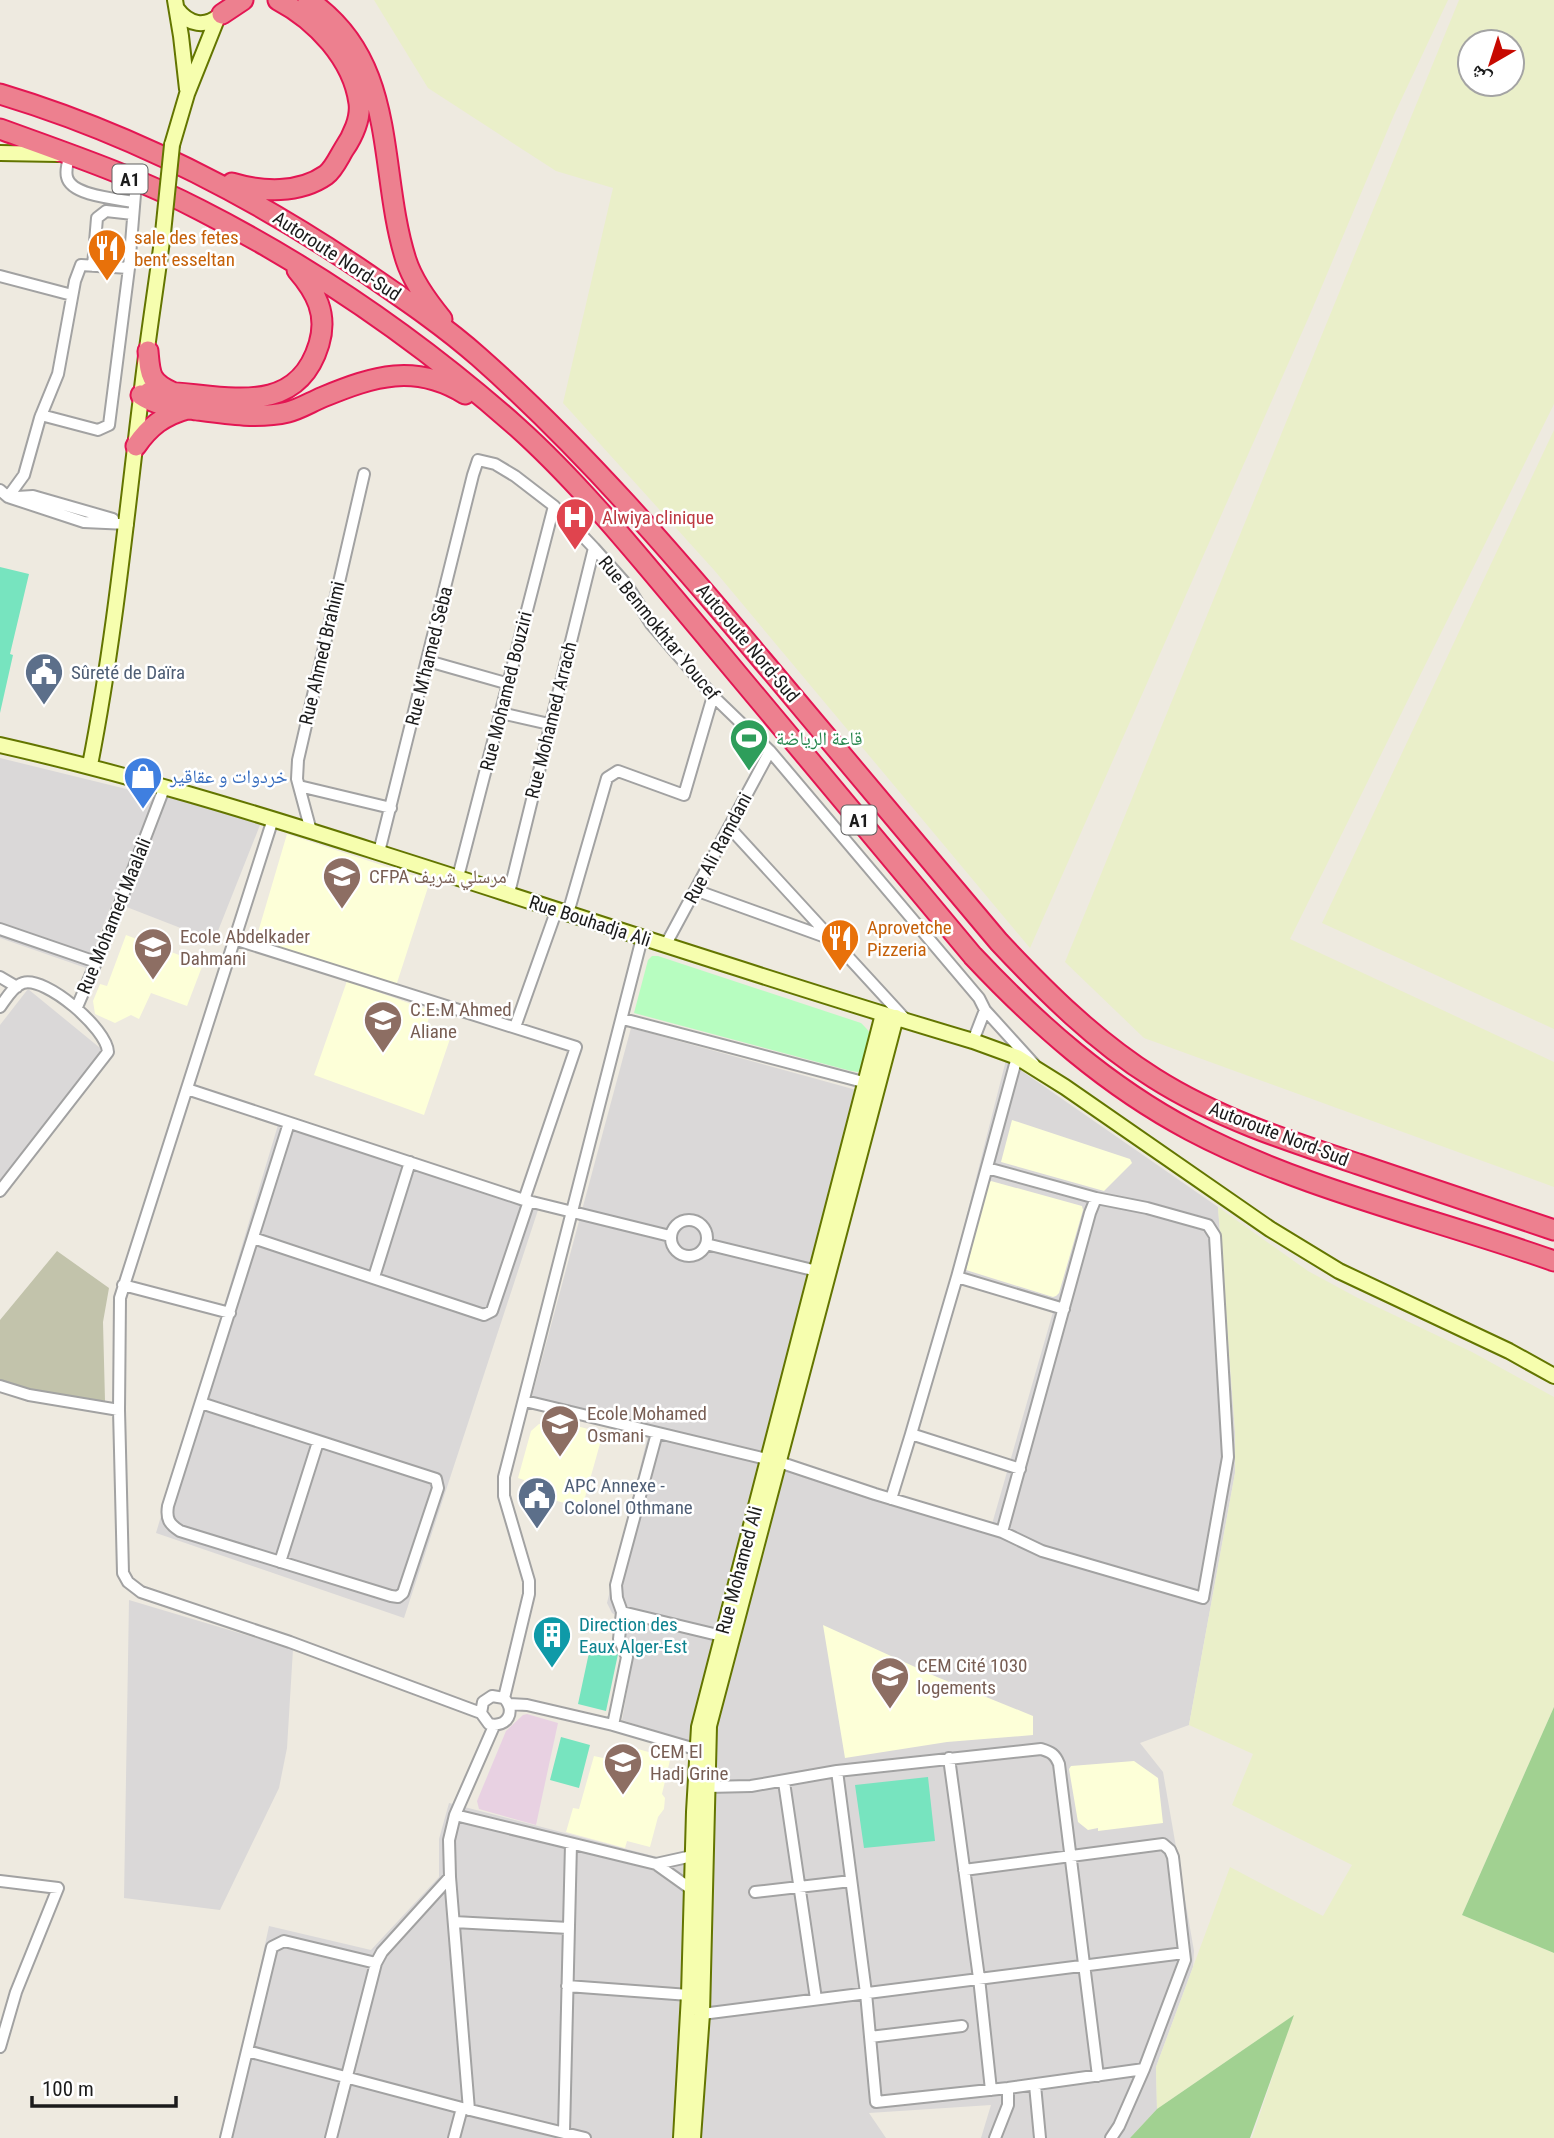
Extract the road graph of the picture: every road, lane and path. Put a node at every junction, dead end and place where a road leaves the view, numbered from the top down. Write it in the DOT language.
graph roads {
  1 [pos="243,0"];
  2 [pos="278,0"];
  3 [pos="308,0"];
  4 [pos="176,5"];
  5 [pos="222,11"];
  6 [pos="0,94"];
  7 [pos="187,94"];
  8 [pos="0,129"];
  9 [pos="141,147"];
  10 [pos="0,153"];
  11 [pos="70,154"];
  12 [pos="135,192"];
  13 [pos="133,214"];
  14 [pos="255,239"];
  15 [pos="93,266"];
  16 [pos="129,268"];
  17 [pos="0,276"];
  18 [pos="72,295"];
  19 [pos="148,351"];
  20 [pos="477,355"];
  21 [pos="141,395"];
  22 [pos="182,401"];
  23 [pos="41,415"];
  24 [pos="519,428"];
  25 [pos="136,446"];
  26 [pos="478,460"];
  27 [pos="364,474"];
  28 [pos="4,494"];
  29 [pos="554,506"];
  30 [pos="128,524"];
  31 [pos="594,548"];
  32 [pos="428,661"];
  33 [pos="509,684"];
  34 [pos="713,696"];
  35 [pos="501,713"];
  36 [pos="549,724"];
  37 [pos="0,745"];
  38 [pos="770,751"];
  39 [pos="90,765"];
  40 [pos="165,786"];
  41 [pos="299,786"];
  42 [pos="391,808"];
  43 [pos="273,819"];
  44 [pos="729,827"];
  45 [pos="311,831"];
  46 [pos="379,852"];
  47 [pos="458,877"];
  48 [pos="695,890"];
  49 [pos="509,893"];
  50 [pos="562,911"];
  51 [pos="0,929"];
  52 [pos="642,938"];
  53 [pos="234,939"];
  54 [pos="833,940"];
  55 [pos="666,946"];
  56 [pos="96,962"];
  57 [pos="0,977"];
  58 [pos="17,986"];
  59 [pos="0,1007"];
  60 [pos="77,1007"];
  61 [pos="985,1010"];
  62 [pos="896,1018"];
  63 [pos="623,1020"];
  64 [pos="514,1027"];
  65 [pos="973,1041"];
  66 [pos="1017,1057"];
  67 [pos="1043,1073"];
  68 [pos="867,1083"];
  69 [pos="187,1089"];
  70 [pos="289,1123"];
  71 [pos="410,1162"];
  72 [pos="987,1168"];
  73 [pos="0,1191"];
  74 [pos="1096,1198"];
  75 [pos="527,1200"];
  76 [pos="573,1213"];
  77 [pos="1554,1230"];
  78 [pos="670,1236"];
  79 [pos="253,1238"];
  80 [pos="706,1244"];
  81 [pos="1554,1261"];
  82 [pos="817,1271"];
  83 [pos="374,1277"];
  84 [pos="957,1278"];
  85 [pos="123,1285"];
  86 [pos="1064,1309"];
  87 [pos="230,1313"];
  88 [pos="1554,1376"];
  89 [pos="0,1386"];
  90 [pos="525,1401"];
  91 [pos="201,1403"];
  92 [pos="119,1409"];
  93 [pos="657,1433"];
  94 [pos="911,1434"];
  95 [pos="318,1442"];
  96 [pos="774,1460"];
  97 [pos="1020,1469"];
  98 [pos="891,1499"];
  99 [pos="1002,1532"];
  100 [pos="281,1562"];
  101 [pos="622,1612"];
  102 [pos="722,1636"];
  103 [pos="506,1701"];
  104 [pos="481,1713"];
  105 [pos="613,1725"];
  106 [pos="494,1726"];
  107 [pos="702,1751"];
  108 [pos="949,1758"];
  109 [pos="837,1771"];
  110 [pos="784,1782"];
  111 [pos="706,1787"];
  112 [pos="455,1815"];
  113 [pos="571,1844"];
  114 [pos="1071,1856"];
  115 [pos="656,1864"];
  116 [pos="701,1866"];
  117 [pos="964,1870"];
  118 [pos="450,1877"];
  119 [pos="0,1881"];
  120 [pos="851,1881"];
  121 [pos="798,1887"];
  122 [pos="691,1889"];
  123 [pos="755,1892"];
  124 [pos="454,1922"];
  125 [pos="569,1928"];
  126 [pos="1184,1953"];
  127 [pos="376,1963"];
  128 [pos="1086,1965"];
  129 [pos="979,1978"];
  130 [pos="567,1986"];
  131 [pos="866,1993"];
  132 [pos="689,1995"];
  133 [pos="816,2000"];
  134 [pos="702,2014"];
  135 [pos="962,2026"];
  136 [pos="870,2037"];
  137 [pos="0,2048"];
  138 [pos="247,2051"];
  139 [pos="1144,2069"];
  140 [pos="1098,2076"];
  141 [pos="347,2077"];
  142 [pos="1035,2085"];
  143 [pos="1008,2088"];
  144 [pos="990,2090"];
  145 [pos="466,2109"];
  146 [pos="564,2132"];
  147 [pos="226,2138"];
  148 [pos="331,2138"];
  149 [pos="454,2138"];
  150 [pos="585,2138"];
  151 [pos="681,2138"];
  152 [pos="692,2138"];
  153 [pos="995,2138"];
  154 [pos="1040,2138"];
  155 [pos="1111,2138"];
  1 -- 5 [label="highway"];
  2 -- 9 [label="highway"];
  3 -- 20 [label="highway"];
  4 -- 5 [label="main road"];
  4 -- 7 [label="main road"];
  5 -- 7 [label="main road"];
  6 -- 9 [label="highway, Autoroute Nord-Sud / A1"];
  7 -- 19 [label="main road, bridge"];
  8 -- 11 [label="highway, Autoroute Nord-Sud / A1"];
  9 -- 20 [label="highway, Autoroute Nord-Sud / A1"];
  10 -- 11 [label="main road"];
  11 -- 12 [label="highway, Autoroute Nord-Sud / A1"];
  11 -- 12 [label="street"];
  12 -- 13 [label="street"];
  12 -- 14 [label="highway, Autoroute Nord-Sud / A1"];
  13 -- 15 [label="street"];
  13 -- 16 [label="street"];
  14 -- 22 [label="highway"];
  14 -- 24 [label="highway, Autoroute Nord-Sud / A1"];
  15 -- 16 [label="street"];
  15 -- 18 [label="street"];
  16 -- 23 [label="street"];
  17 -- 18 [label="street"];
  18 -- 23 [label="street"];
  19 -- 21 [label="main road"];
  19 -- 22 [label="highway"];
  20 -- 77 [label="highway, Autoroute Nord-Sud / A1"];
  21 -- 22 [label="highway"];
  21 -- 25 [label="main road"];
  22 -- 24 [label="highway"];
  22 -- 25 [label="highway"];
  23 -- 28 [label="street"];
  24 -- 81 [label="highway, Autoroute Nord-Sud / A1"];
  25 -- 30 [label="main road"];
  26 -- 29 [label="street, Rue Benmokhtar Youcef"];
  26 -- 32 [label="street, Rue M'hamed Seba"];
  27 -- 41 [label="street, Rue Ahmed Brahimi"];
  28 -- 30 [label="street"];
  29 -- 31 [label="street, Rue Benmokhtar Youcef"];
  29 -- 33 [label="street, Rue Mohamed Bouziri"];
  30 -- 39 [label="main road"];
  31 -- 34 [label="street, Rue Benmokhtar Youcef"];
  31 -- 36 [label="street, Rue Mohamed Arrach"];
  32 -- 33 [label="street"];
  32 -- 42 [label="street, Rue M'hamed Seba"];
  33 -- 35 [label="street, Rue Mohamed Bouziri"];
  34 -- 38 [label="street, Rue Benmokhtar Youcef"];
  34 -- 50 [label="street"];
  35 -- 36 [label="street"];
  35 -- 47 [label="street, Rue Mohamed Bouziri"];
  36 -- 49 [label="street, Rue Mohamed Arrach"];
  37 -- 39 [label="main road, Rue Bouhadja Ali"];
  38 -- 44 [label="street, Rue Ali Ramdani"];
  38 -- 61 [label="street, Rue Benmokhtar Youcef"];
  39 -- 40 [label="main road, Rue Bouhadja Ali"];
  40 -- 43 [label="main road, Rue Bouhadja Ali"];
  40 -- 56 [label="street, Rue Mohamed Maalali"];
  41 -- 42 [label="street"];
  41 -- 45 [label="street, Rue Ahmed Brahimi"];
  42 -- 46 [label="street, Rue M'hamed Seba"];
  43 -- 45 [label="main road, Rue Bouhadja Ali"];
  43 -- 53 [label="street"];
  44 -- 48 [label="street, Rue Ali Ramdani"];
  44 -- 54 [label="street"];
  45 -- 46 [label="main road, Rue Bouhadja Ali"];
  46 -- 47 [label="main road, Rue Bouhadja Ali"];
  47 -- 49 [label="main road, Rue Bouhadja Ali"];
  48 -- 54 [label="street"];
  48 -- 55 [label="street, Rue Ali Ramdani"];
  49 -- 50 [label="main road, Rue Bouhadja Ali"];
  50 -- 52 [label="main road, Rue Bouhadja Ali"];
  50 -- 64 [label="street"];
  51 -- 56 [label="street"];
  52 -- 55 [label="main road, Rue Bouhadja Ali"];
  52 -- 63 [label="street"];
  53 -- 64 [label="street"];
  53 -- 69 [label="street"];
  54 -- 62 [label="street"];
  55 -- 62 [label="main road, Rue Bouhadja Ali"];
  56 -- 60 [label="street, Rue Mohamed Maalali"];
  57 -- 58 [label="street"];
  58 -- 59 [label="street"];
  58 -- 60 [label="street"];
  60 -- 73 [label="street"];
  61 -- 65 [label="street"];
  61 -- 67 [label="street, Rue Benmokhtar Youcef"];
  62 -- 65 [label="main road, Rue Bouhadja Ali"];
  62 -- 68 [label="main road, Rue Mohamed Ali"];
  62 -- 96 [label="main road"];
  63 -- 68 [label="street"];
  63 -- 76 [label="street"];
  64 -- 75 [label="street"];
  65 -- 66 [label="main road, Rue Bouhadja Ali"];
  66 -- 67 [label="main road, Rue Bouhadja Ali"];
  66 -- 72 [label="street"];
  67 -- 88 [label="main road, Rue Bouhadja Ali"];
  68 -- 82 [label="main road, Rue Mohamed Ali"];
  69 -- 70 [label="street"];
  69 -- 85 [label="street"];
  70 -- 71 [label="street"];
  70 -- 79 [label="street"];
  71 -- 75 [label="street"];
  71 -- 83 [label="street"];
  72 -- 74 [label="street"];
  72 -- 84 [label="street"];
  74 -- 86 [label="street"];
  74 -- 99 [label="street"];
  75 -- 76 [label="street"];
  75 -- 83 [label="street"];
  76 -- 78 [label="street"];
  76 -- 90 [label="street"];
  78 -- 80 [label="street"];
  78 -- 80 [label="street"];
  79 -- 83 [label="street"];
  79 -- 87 [label="street"];
  80 -- 82 [label="street"];
  82 -- 96 [label="main road, Rue Mohamed Ali"];
  84 -- 86 [label="street"];
  84 -- 94 [label="street"];
  85 -- 87 [label="street"];
  85 -- 92 [label="street"];
  86 -- 97 [label="street"];
  87 -- 91 [label="street"];
  89 -- 92 [label="street"];
  90 -- 93 [label="street"];
  90 -- 103 [label="street"];
  91 -- 95 [label="street"];
  91 -- 100 [label="street"];
  92 -- 104 [label="street"];
  93 -- 96 [label="street"];
  93 -- 101 [label="street"];
  94 -- 97 [label="street"];
  94 -- 98 [label="street"];
  95 -- 100 [label="street"];
  95 -- 100 [label="street"];
  96 -- 98 [label="street"];
  96 -- 102 [label="main road, Rue Mohamed Ali"];
  96 -- 107 [label="main road"];
  97 -- 99 [label="street"];
  98 -- 99 [label="street"];
  101 -- 102 [label="street"];
  101 -- 105 [label="street"];
  102 -- 107 [label="main road, Rue Mohamed Ali"];
  103 -- 104 [label="street"];
  103 -- 105 [label="street"];
  103 -- 106 [label="street"];
  104 -- 106 [label="street"];
  105 -- 107 [label="street"];
  106 -- 112 [label="street"];
  107 -- 111 [label="main road"];
  107 -- 116 [label="main road, Rue Mohamed Ali"];
  108 -- 109 [label="street"];
  108 -- 114 [label="street"];
  108 -- 117 [label="street"];
  109 -- 110 [label="street"];
  109 -- 120 [label="street"];
  110 -- 111 [label="street"];
  110 -- 121 [label="street"];
  111 -- 116 [label="main road"];
  112 -- 113 [label="street"];
  112 -- 118 [label="street"];
  113 -- 115 [label="street"];
  113 -- 125 [label="street"];
  114 -- 117 [label="street"];
  114 -- 126 [label="street"];
  114 -- 128 [label="street"];
  115 -- 116 [label="street"];
  115 -- 122 [label="street"];
  116 -- 122 [label="main road, Rue Mohamed Ali"];
  116 -- 122 [label="street"];
  116 -- 134 [label="main road"];
  117 -- 129 [label="street"];
  118 -- 124 [label="street"];
  118 -- 127 [label="street"];
  119 -- 137 [label="street"];
  120 -- 121 [label="street"];
  120 -- 131 [label="street"];
  121 -- 123 [label="street"];
  121 -- 133 [label="street"];
  122 -- 132 [label="main road, Rue Mohamed Ali"];
  124 -- 125 [label="street"];
  124 -- 145 [label="street"];
  125 -- 130 [label="street"];
  126 -- 128 [label="street"];
  126 -- 139 [label="street"];
  127 -- 138 [label="street"];
  127 -- 141 [label="street"];
  128 -- 129 [label="street"];
  128 -- 140 [label="street"];
  129 -- 131 [label="street"];
  129 -- 144 [label="street"];
  130 -- 132 [label="street"];
  130 -- 146 [label="street"];
  131 -- 133 [label="street"];
  131 -- 136 [label="street"];
  132 -- 151 [label="main road, Rue Mohamed Ali"];
  133 -- 134 [label="street"];
  134 -- 152 [label="main road"];
  135 -- 136 [label="street"];
  136 -- 144 [label="street"];
  138 -- 141 [label="street"];
  138 -- 147 [label="street"];
  139 -- 140 [label="street"];
  139 -- 155 [label="street"];
  140 -- 142 [label="street"];
  141 -- 145 [label="street"];
  141 -- 148 [label="street"];
  142 -- 143 [label="street"];
  142 -- 154 [label="street"];
  143 -- 144 [label="street"];
  143 -- 153 [label="street"];
  145 -- 146 [label="street"];
  145 -- 149 [label="street"];
  146 -- 150 [label="street"];
}
